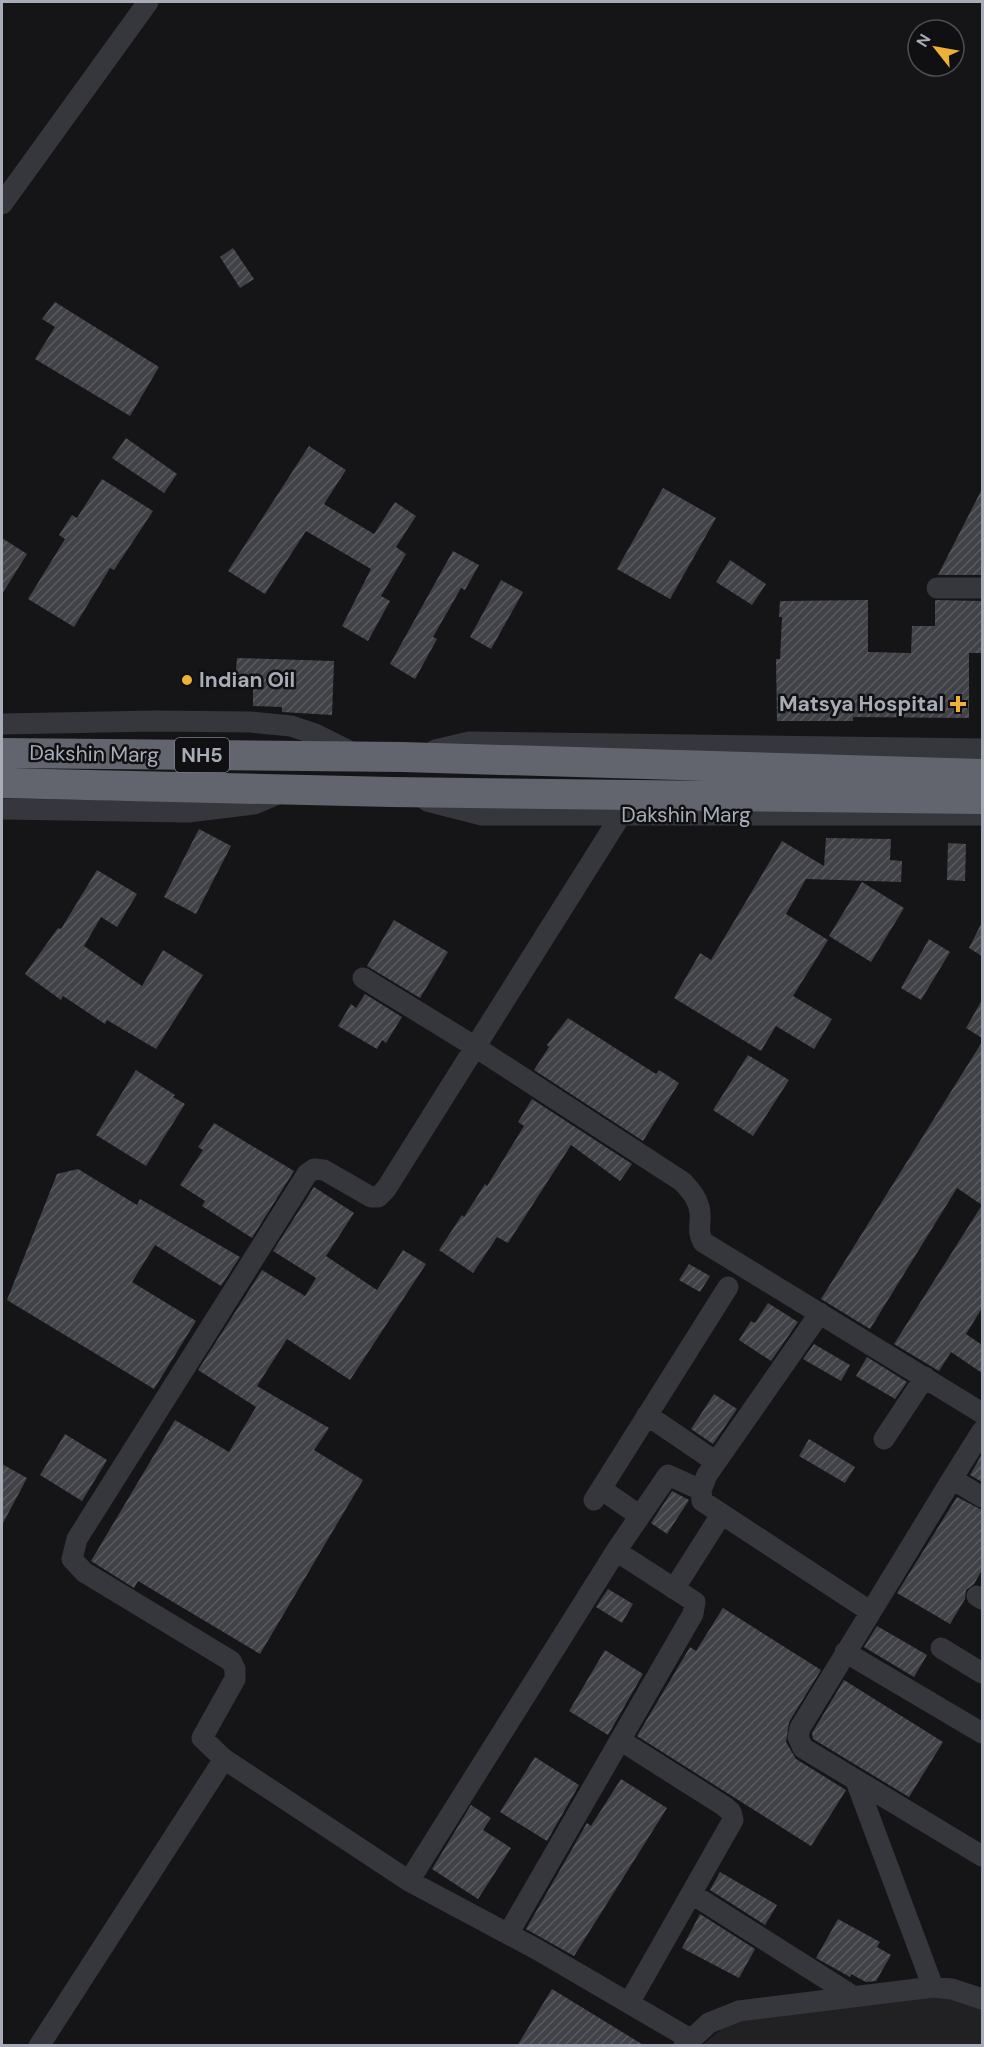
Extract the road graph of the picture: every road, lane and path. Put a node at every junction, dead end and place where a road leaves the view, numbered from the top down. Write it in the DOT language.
graph roads {
  1 [pos="148,2"];
  2 [pos="2,204"];
  3 [pos="937,588"];
  4 [pos="982,588"];
  5 [pos="2,724"];
  6 [pos="982,750"];
  7 [pos="2,753"];
  8 [pos="359,757"];
  9 [pos="402,757"];
  10 [pos="982,774"];
  11 [pos="2,783"];
  12 [pos="289,790"];
  13 [pos="391,792"];
  14 [pos="982,799"];
  15 [pos="2,809"];
  16 [pos="621,815"];
  17 [pos="982,815"];
  18 [pos="363,978"];
  19 [pos="474,1046"];
  20 [pos="728,1287"];
  21 [pos="820,1313"];
  22 [pos="925,1377"];
  23 [pos="982,1413"];
  24 [pos="647,1415"];
  25 [pos="982,1431"];
  26 [pos="884,1440"];
  27 [pos="716,1462"];
  28 [pos="952,1479"];
  29 [pos="701,1490"];
  30 [pos="982,1497"];
  31 [pos="720,1515"];
  32 [pos="640,1516"];
  33 [pos="616,1551"];
  34 [pos="674,1589"];
  35 [pos="871,1612"];
  36 [pos="941,1648"];
  37 [pos="845,1652"];
  38 [pos="982,1673"];
  39 [pos="982,1733"];
  40 [pos="620,1740"];
  41 [pos="224,1759"];
  42 [pos="856,1781"];
  43 [pos="982,1856"];
  44 [pos="409,1881"];
  45 [pos="692,1894"];
  46 [pos="508,1934"];
  47 [pos="933,1987"];
  48 [pos="853,1996"];
  49 [pos="982,1999"];
  50 [pos="629,2003"];
  51 [pos="688,2043"];
  52 [pos="39,2046"];
  1 -- 2 [label="street"];
  3 -- 4 [label="street"];
  5 -- 8 [label="street"];
  6 -- 9 [label="street, Dakshin Marg / NH5"];
  7 -- 8 [label="highway, Dakshin Marg / NH5"];
  8 -- 9 [label="highway, Dakshin Marg / NH5"];
  9 -- 10 [label="highway, Dakshin Marg"];
  11 -- 12 [label="highway, Dakshin Marg / NH5"];
  12 -- 13 [label="highway, Dakshin Marg / NH5"];
  12 -- 15 [label="street"];
  13 -- 14 [label="highway, Dakshin Marg"];
  13 -- 16 [label="street, Dakshin Marg / NH5"];
  16 -- 17 [label="street, Dakshin Marg / NH5"];
  16 -- 19 [label="street"];
  18 -- 19 [label="street"];
  19 -- 21 [label="street"];
  19 -- 41 [label="street"];
  20 -- 24 [label="street"];
  21 -- 22 [label="street"];
  21 -- 27 [label="street"];
  22 -- 23 [label="street"];
  22 -- 26 [label="street"];
  24 -- 27 [label="street"];
  24 -- 32 [label="street"];
  25 -- 28 [label="street"];
  27 -- 29 [label="street"];
  28 -- 30 [label="street"];
  28 -- 35 [label="street"];
  29 -- 31 [label="street"];
  29 -- 32 [label="street"];
  31 -- 34 [label="street"];
  31 -- 35 [label="street"];
  32 -- 33 [label="street"];
  33 -- 34 [label="street"];
  33 -- 44 [label="street"];
  34 -- 40 [label="street"];
  35 -- 37 [label="street"];
  36 -- 38 [label="street"];
  37 -- 39 [label="street"];
  37 -- 42 [label="street"];
  40 -- 45 [label="street"];
  40 -- 46 [label="street"];
  41 -- 44 [label="street"];
  41 -- 52 [label="street"];
  42 -- 43 [label="street"];
  42 -- 47 [label="street"];
  44 -- 46 [label="street"];
  45 -- 48 [label="street"];
  45 -- 50 [label="street"];
  46 -- 50 [label="street"];
  47 -- 48 [label="street"];
  47 -- 49 [label="street"];
  48 -- 51 [label="street"];
  50 -- 51 [label="street"];
}
